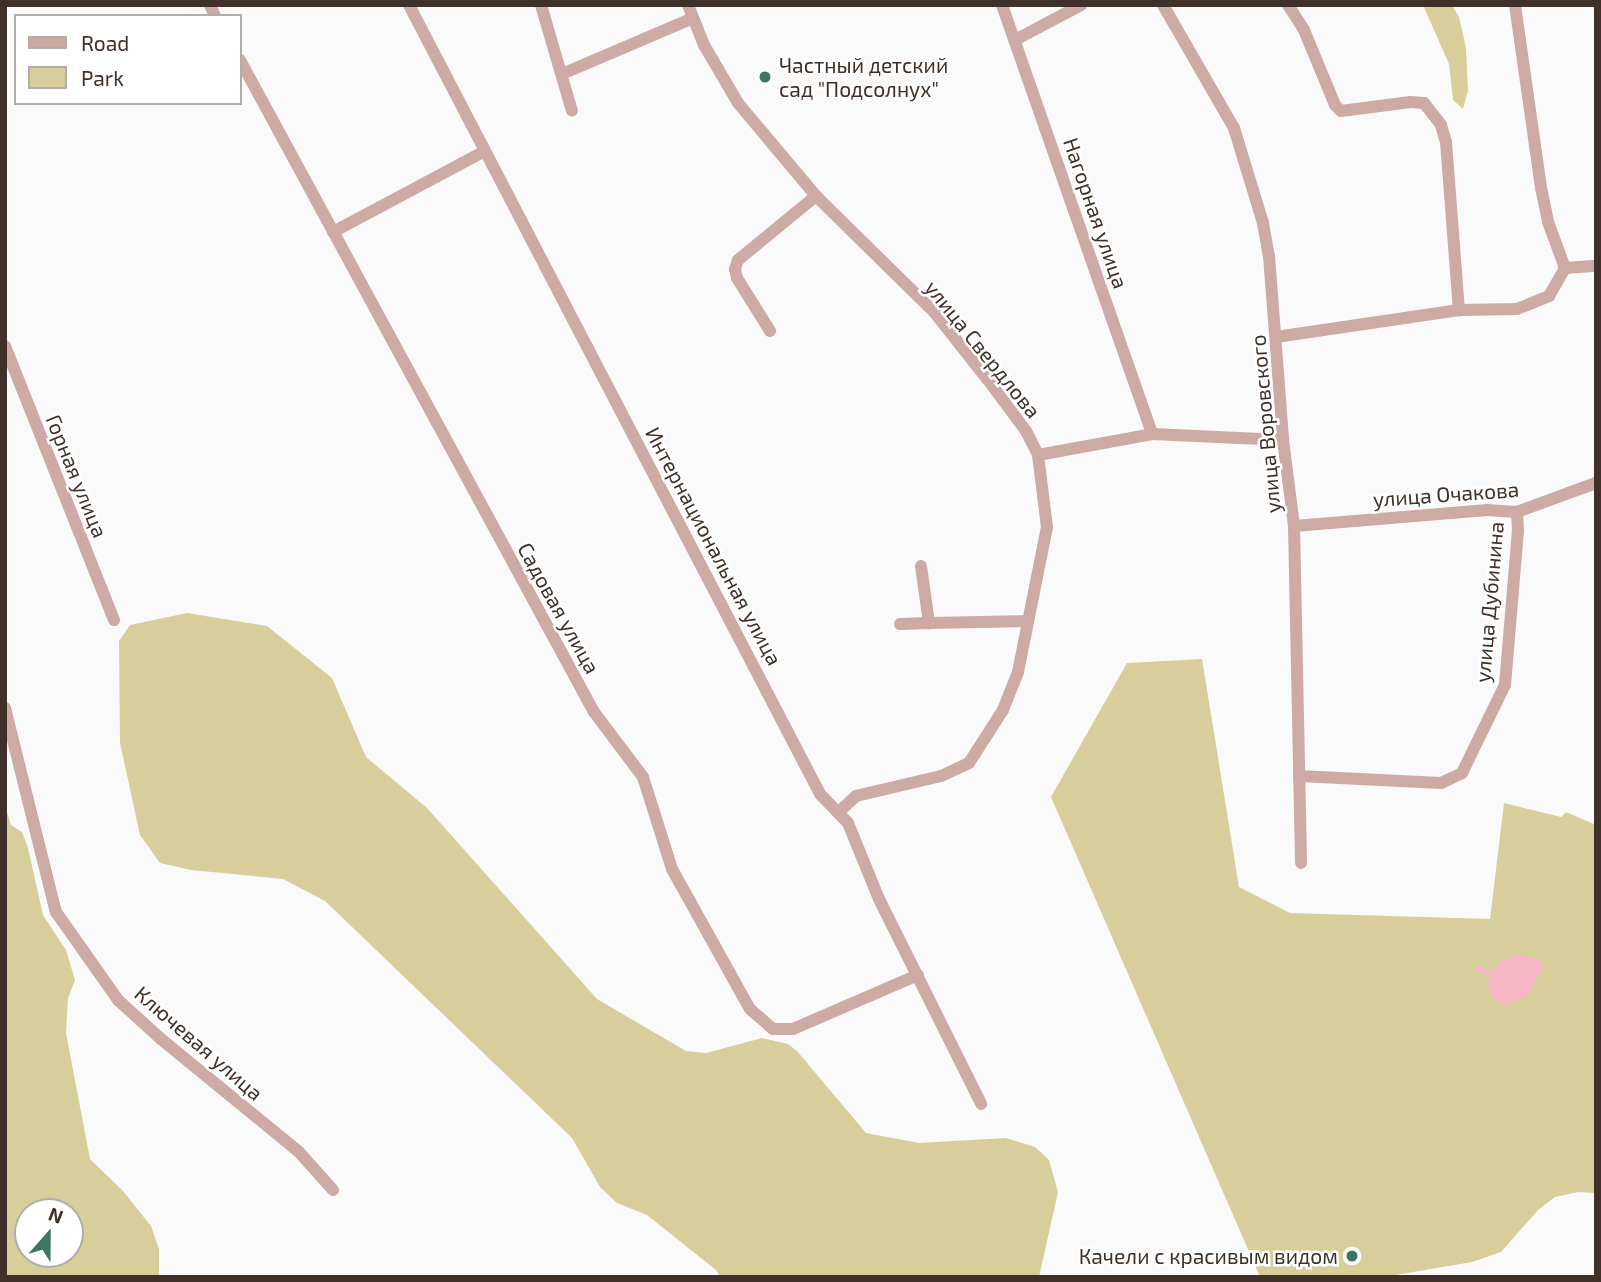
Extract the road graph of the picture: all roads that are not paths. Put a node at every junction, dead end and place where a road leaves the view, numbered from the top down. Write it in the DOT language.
graph roads {
  1 [pos="409,5"];
  2 [pos="541,5"];
  3 [pos="688,5"];
  4 [pos="1002,5"];
  5 [pos="1081,5"];
  6 [pos="1163,5"];
  7 [pos="1288,5"];
  8 [pos="1515,5"];
  9 [pos="693,18"];
  10 [pos="1015,40"];
  11 [pos="242,64"];
  12 [pos="562,74"];
  13 [pos="572,111"];
  14 [pos="483,152"];
  15 [pos="816,196"];
  16 [pos="333,232"];
  17 [pos="1596,266"];
  18 [pos="1566,268"];
  19 [pos="1459,310"];
  20 [pos="770,331"];
  21 [pos="1276,337"];
  22 [pos="5,346"];
  23 [pos="1152,434"];
  24 [pos="1283,440"];
  25 [pos="1038,455"];
  26 [pos="1596,483"];
  27 [pos="1517,512"];
  28 [pos="1294,526"];
  29 [pos="921,566"];
  30 [pos="114,620"];
  31 [pos="1028,621"];
  32 [pos="929,622"];
  33 [pos="900,624"];
  34 [pos="5,708"];
  35 [pos="1299,776"];
  36 [pos="839,812"];
  37 [pos="1301,863"];
  38 [pos="918,975"];
  39 [pos="981,1104"];
  40 [pos="333,1190"];
  1 -- 14 [label="street, Интернациональная улица"];
  2 -- 12 [label="street"];
  3 -- 9 [label="street, улица Свердлова"];
  4 -- 10 [label="street, Нагорная улица"];
  5 -- 10 [label="street"];
  6 -- 21 [label="street, улица Воровского"];
  7 -- 19 [label="street"];
  8 -- 18 [label="street"];
  9 -- 12 [label="street"];
  9 -- 15 [label="street, улица Свердлова"];
  10 -- 23 [label="street, Нагорная улица"];
  11 -- 16 [label="street, Садовая улица"];
  12 -- 13 [label="street"];
  14 -- 16 [label="street"];
  14 -- 36 [label="street, Интернациональная улица"];
  15 -- 20 [label="street"];
  15 -- 25 [label="street, улица Свердлова"];
  16 -- 38 [label="street, Садовая улица"];
  17 -- 18 [label="street"];
  18 -- 19 [label="street"];
  19 -- 21 [label="street"];
  21 -- 24 [label="street, улица Воровского"];
  22 -- 30 [label="street, Горная улица"];
  23 -- 24 [label="street"];
  23 -- 25 [label="street"];
  24 -- 28 [label="street, улица Воровского"];
  25 -- 31 [label="street, улица Свердлова"];
  26 -- 27 [label="street, улица Очакова"];
  27 -- 28 [label="street, улица Очакова"];
  27 -- 35 [label="street, улица Дубинина"];
  28 -- 35 [label="street, улица Воровского"];
  29 -- 32 [label="street"];
  31 -- 32 [label="street"];
  31 -- 36 [label="street, улица Свердлова"];
  32 -- 33 [label="street"];
  34 -- 40 [label="street, Ключевая улица"];
  35 -- 37 [label="street, улица Воровского"];
  36 -- 38 [label="street, Интернациональная улица"];
  38 -- 39 [label="street, Интернациональная улица"];
}
